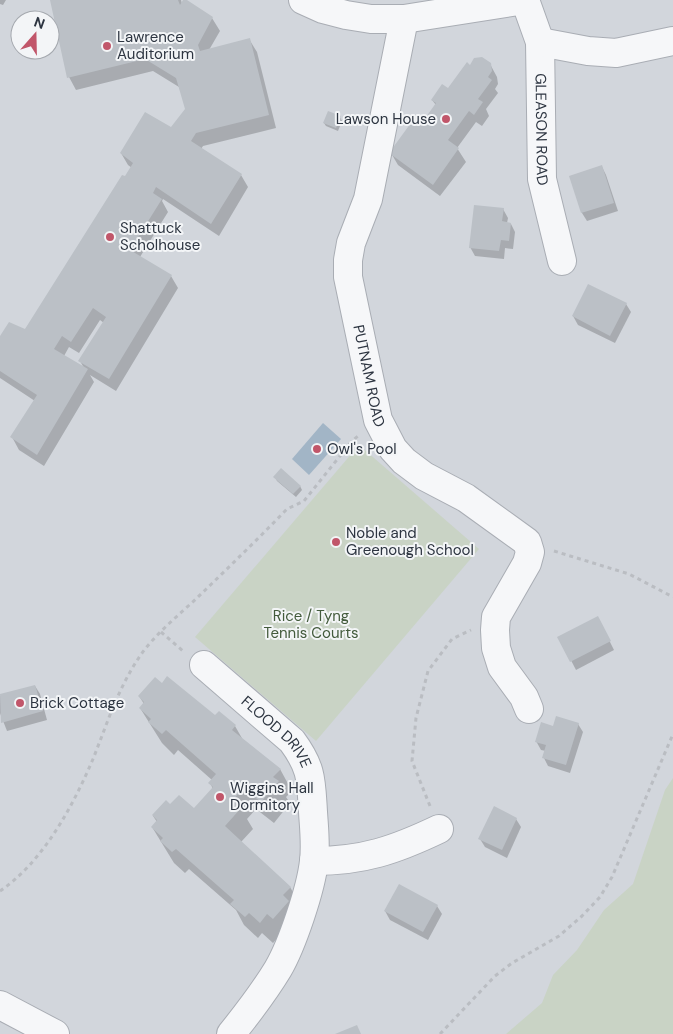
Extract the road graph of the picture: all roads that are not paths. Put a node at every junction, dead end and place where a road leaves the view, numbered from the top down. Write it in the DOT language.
graph roads {
  1 [pos="303,0"];
  2 [pos="525,0"];
  3 [pos="404,19"];
  4 [pos="673,41"];
  5 [pos="540,42"];
  6 [pos="562,261"];
  7 [pos="204,665"];
  8 [pos="529,709"];
  9 [pos="439,829"];
  10 [pos="314,861"];
  11 [pos="0,1005"];
  12 [pos="55,1034"];
  13 [pos="231,1034"];
  1 -- 3 [label="lane"];
  2 -- 3 [label="lane"];
  2 -- 5 [label="lane, GLEASON ROAD"];
  3 -- 8 [label="lane, PUTNAM ROAD"];
  4 -- 5 [label="lane"];
  5 -- 6 [label="lane, GLEASON ROAD"];
  7 -- 10 [label="lane, FLOOD DRIVE"];
  9 -- 10 [label="lane"];
  10 -- 13 [label="lane, FLOOD DRIVE"];
  11 -- 12 [label="lane"];
}
